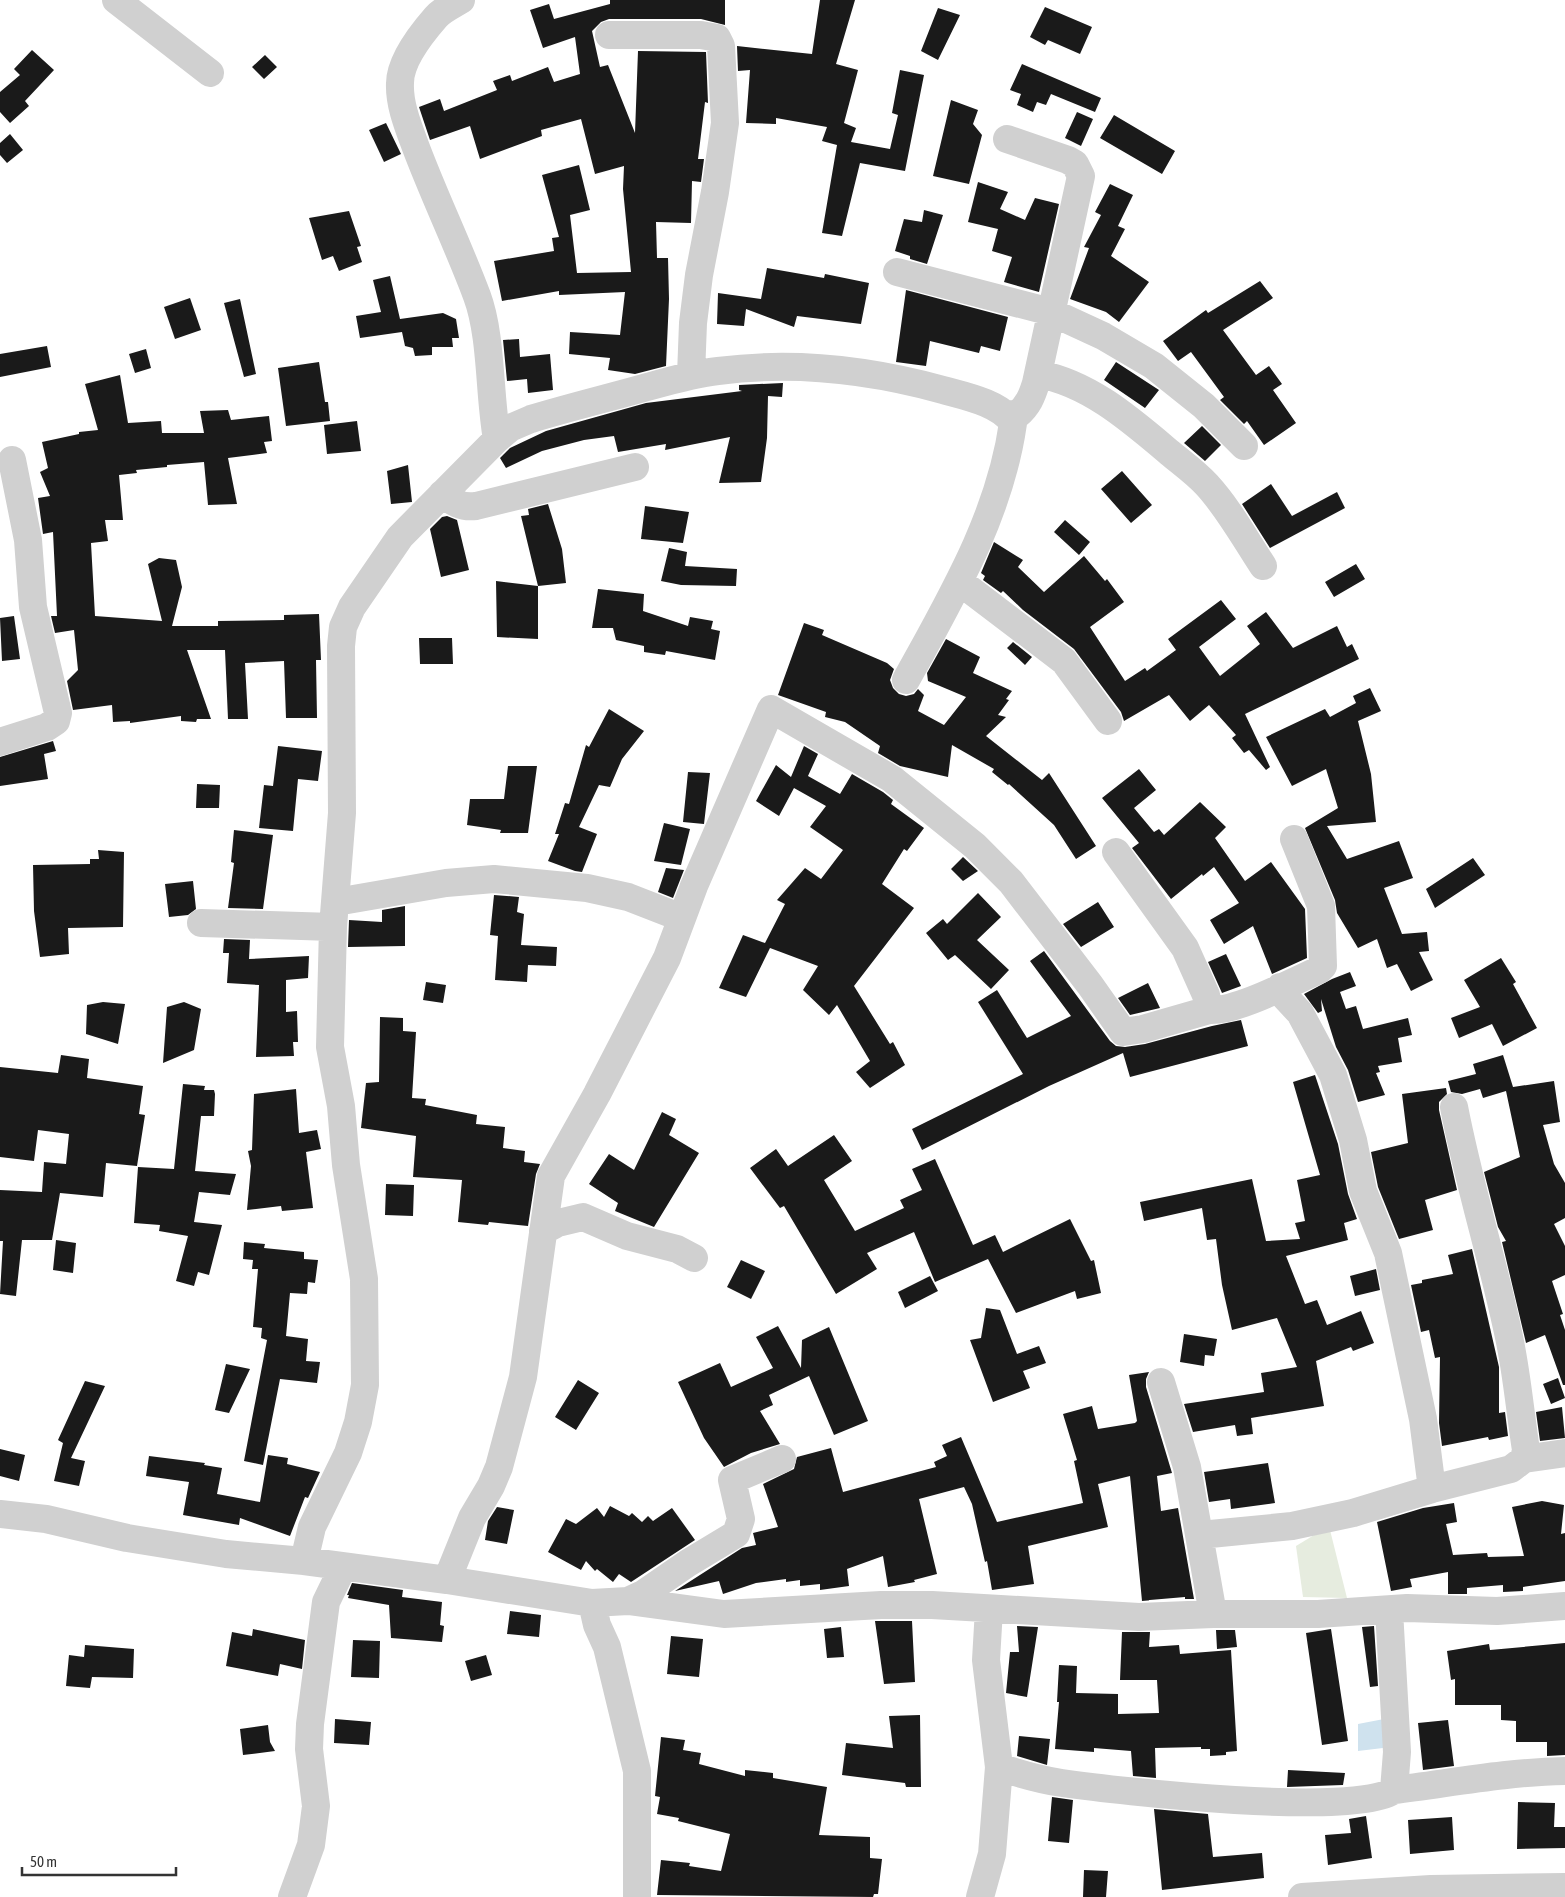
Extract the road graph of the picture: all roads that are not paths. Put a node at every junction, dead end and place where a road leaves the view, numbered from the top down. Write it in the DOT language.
graph roads {
  1 [pos="116,0"];
  2 [pos="461,0"];
  3 [pos="609,35"];
  4 [pos="210,73"];
  5 [pos="1007,139"];
  6 [pos="897,272"];
  7 [pos="1051,312"];
  8 [pos="1038,374"];
  9 [pos="692,375"];
  10 [pos="1007,414"];
  11 [pos="497,439"];
  12 [pos="1244,446"];
  13 [pos="12,460"];
  14 [pos="635,467"];
  15 [pos="442,494"];
  16 [pos="1263,566"];
  17 [pos="960,582"];
  18 [pos="906,680"];
  19 [pos="1108,721"];
  20 [pos="0,742"];
  21 [pos="1294,839"];
  22 [pos="1116,852"];
  23 [pos="334,914"];
  24 [pos="682,918"];
  25 [pos="201,924"];
  26 [pos="1280,987"];
  27 [pos="1209,1010"];
  28 [pos="1454,1107"];
  29 [pos="543,1231"];
  30 [pos="694,1258"];
  31 [pos="1161,1382"];
  32 [pos="1565,1453"];
  33 [pos="782,1459"];
  34 [pos="1524,1459"];
  35 [pos="1432,1489"];
  36 [pos="0,1514"];
  37 [pos="1200,1536"];
  38 [pos="304,1561"];
  39 [pos="342,1567"];
  40 [pos="446,1580"];
  41 [pos="628,1602"];
  42 [pos="592,1603"];
  43 [pos="1565,1606"];
  44 [pos="989,1609"];
  45 [pos="1389,1610"];
  46 [pos="1213,1614"];
  47 [pos="999,1767"];
  48 [pos="1565,1771"];
  49 [pos="1394,1790"];
  50 [pos="1565,1887"];
  51 [pos="292,1897"];
  52 [pos="638,1897"];
  53 [pos="980,1897"];
  54 [pos="1302,1897"];
  1 -- 4 [label="street"];
  2 -- 11 [label="street"];
  3 -- 9 [label="street"];
  5 -- 7 [label="street"];
  6 -- 7 [label="street"];
  7 -- 8 [label="street"];
  7 -- 12 [label="street"];
  8 -- 10 [label="street"];
  8 -- 16 [label="street"];
  9 -- 10 [label="street"];
  9 -- 11 [label="street"];
  10 -- 17 [label="street"];
  11 -- 15 [label="street"];
  13 -- 20 [label="street"];
  14 -- 15 [label="street"];
  15 -- 23 [label="street"];
  17 -- 18 [label="street"];
  17 -- 19 [label="street"];
  21 -- 26 [label="street"];
  22 -- 27 [label="street"];
  23 -- 24 [label="street"];
  23 -- 25 [label="street"];
  23 -- 38 [label="street"];
  24 -- 27 [label="street"];
  24 -- 29 [label="street"];
  26 -- 27 [label="street"];
  26 -- 35 [label="street"];
  28 -- 34 [label="street"];
  29 -- 30 [label="street"];
  29 -- 40 [label="street"];
  31 -- 37 [label="street"];
  32 -- 34 [label="street"];
  33 -- 41 [label="street"];
  34 -- 35 [label="street"];
  35 -- 37 [label="street"];
  36 -- 38 [label="street"];
  37 -- 46 [label="street"];
  38 -- 39 [label="street"];
  39 -- 40 [label="street"];
  39 -- 51 [label="street"];
  40 -- 42 [label="street"];
  41 -- 42 [label="street"];
  41 -- 44 [label="street"];
  42 -- 52 [label="street"];
  43 -- 45 [label="street"];
  44 -- 46 [label="street"];
  44 -- 47 [label="street"];
  45 -- 46 [label="street"];
  45 -- 49 [label="street"];
  47 -- 49 [label="street"];
  47 -- 53 [label="street"];
  48 -- 49 [label="street"];
  50 -- 54 [label="street"];
}
